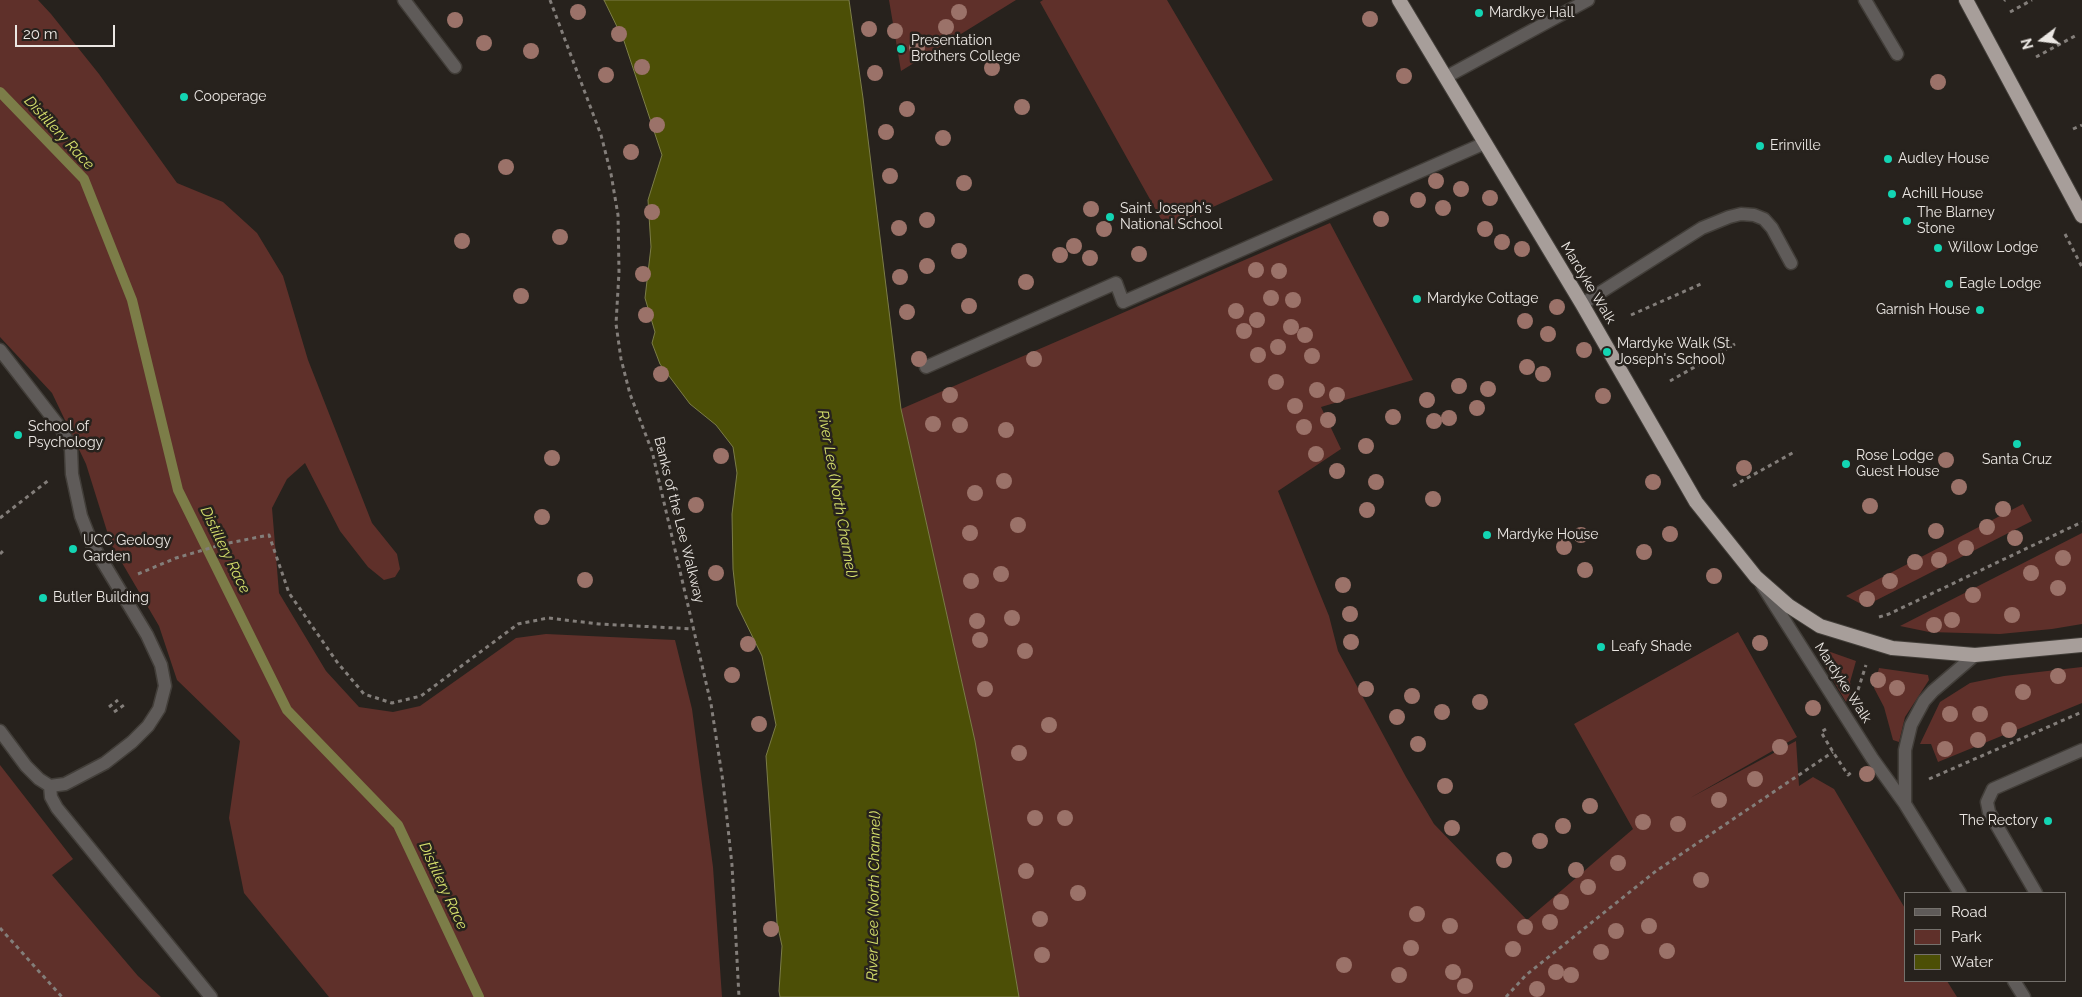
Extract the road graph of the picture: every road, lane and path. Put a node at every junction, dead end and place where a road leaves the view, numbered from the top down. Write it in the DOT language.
graph roads {
  1 [pos="404,0"];
  2 [pos="550,0"];
  3 [pos="1399,0"];
  4 [pos="1588,0"];
  5 [pos="1865,0"];
  6 [pos="1966,0"];
  7 [pos="2032,0"];
  8 [pos="2010,12"];
  9 [pos="2075,36"];
  10 [pos="1897,54"];
  11 [pos="2036,57"];
  12 [pos="456,67"];
  13 [pos="1446,77"];
  14 [pos="2082,125"];
  15 [pos="2073,129"];
  16 [pos="1485,143"];
  17 [pos="2082,216"];
  18 [pos="1791,263"];
  19 [pos="1703,283"];
  20 [pos="1582,304"];
  21 [pos="1631,315"];
  22 [pos="1735,344"];
  23 [pos="0,350"];
  24 [pos="926,367"];
  25 [pos="1670,381"];
  26 [pos="1796,451"];
  27 [pos="72,474"];
  28 [pos="1733,486"];
  29 [pos="0,518"];
  30 [pos="2082,522"];
  31 [pos="1756,577"];
  32 [pos="116,583"];
  33 [pos="1875,622"];
  34 [pos="694,630"];
  35 [pos="2082,646"];
  36 [pos="1976,655"];
  37 [pos="118,700"];
  38 [pos="124,705"];
  39 [pos="109,707"];
  40 [pos="114,712"];
  41 [pos="2082,712"];
  42 [pos="0,731"];
  43 [pos="2082,750"];
  44 [pos="1833,752"];
  45 [pos="50,786"];
  46 [pos="1905,804"];
  47 [pos="1959,892"];
  48 [pos="2035,892"];
  49 [pos="0,928"];
  50 [pos="2015,982"];
  51 [pos="62,997"];
  52 [pos="211,997"];
  53 [pos="739,997"];
  54 [pos="1506,997"];
  55 [pos="2024,997"];
  1 -- 12 [label="street"];
  2 -- 34 [label="path, Banks of the Lee Walkway"];
  3 -- 13 [label="highway, Mardyke Walk"];
  4 -- 13 [label="street"];
  5 -- 10 [label="street"];
  6 -- 17 [label="highway"];
  7 -- 8 [label="path"];
  9 -- 11 [label="path"];
  13 -- 16 [label="highway, Mardyke Walk"];
  14 -- 15 [label="path"];
  16 -- 20 [label="highway, Mardyke Walk"];
  16 -- 24 [label="street"];
  18 -- 20 [label="street"];
  19 -- 21 [label="path"];
  20 -- 31 [label="highway, Mardyke Walk"];
  22 -- 25 [label="path"];
  23 -- 27 [label="street"];
  26 -- 28 [label="path"];
  27 -- 29 [label="path"];
  27 -- 32 [label="street"];
  30 -- 33 [label="path"];
  31 -- 36 [label="highway, Mardyke Walk"];
  31 -- 46 [label="street, Mardyke Walk"];
  32 -- 34 [label="path"];
  32 -- 45 [label="street"];
  34 -- 53 [label="path, Banks of the Lee Walkway"];
  35 -- 36 [label="highway, Mardyke Walk"];
  36 -- 46 [label="street"];
  37 -- 39 [label="path"];
  38 -- 40 [label="path"];
  41 -- 46 [label="path"];
  42 -- 45 [label="street"];
  43 -- 48 [label="street"];
  44 -- 54 [label="path"];
  45 -- 52 [label="street"];
  46 -- 47 [label="street, Mardyke Walk"];
  49 -- 51 [label="path"];
  50 -- 55 [label="street"];
}
